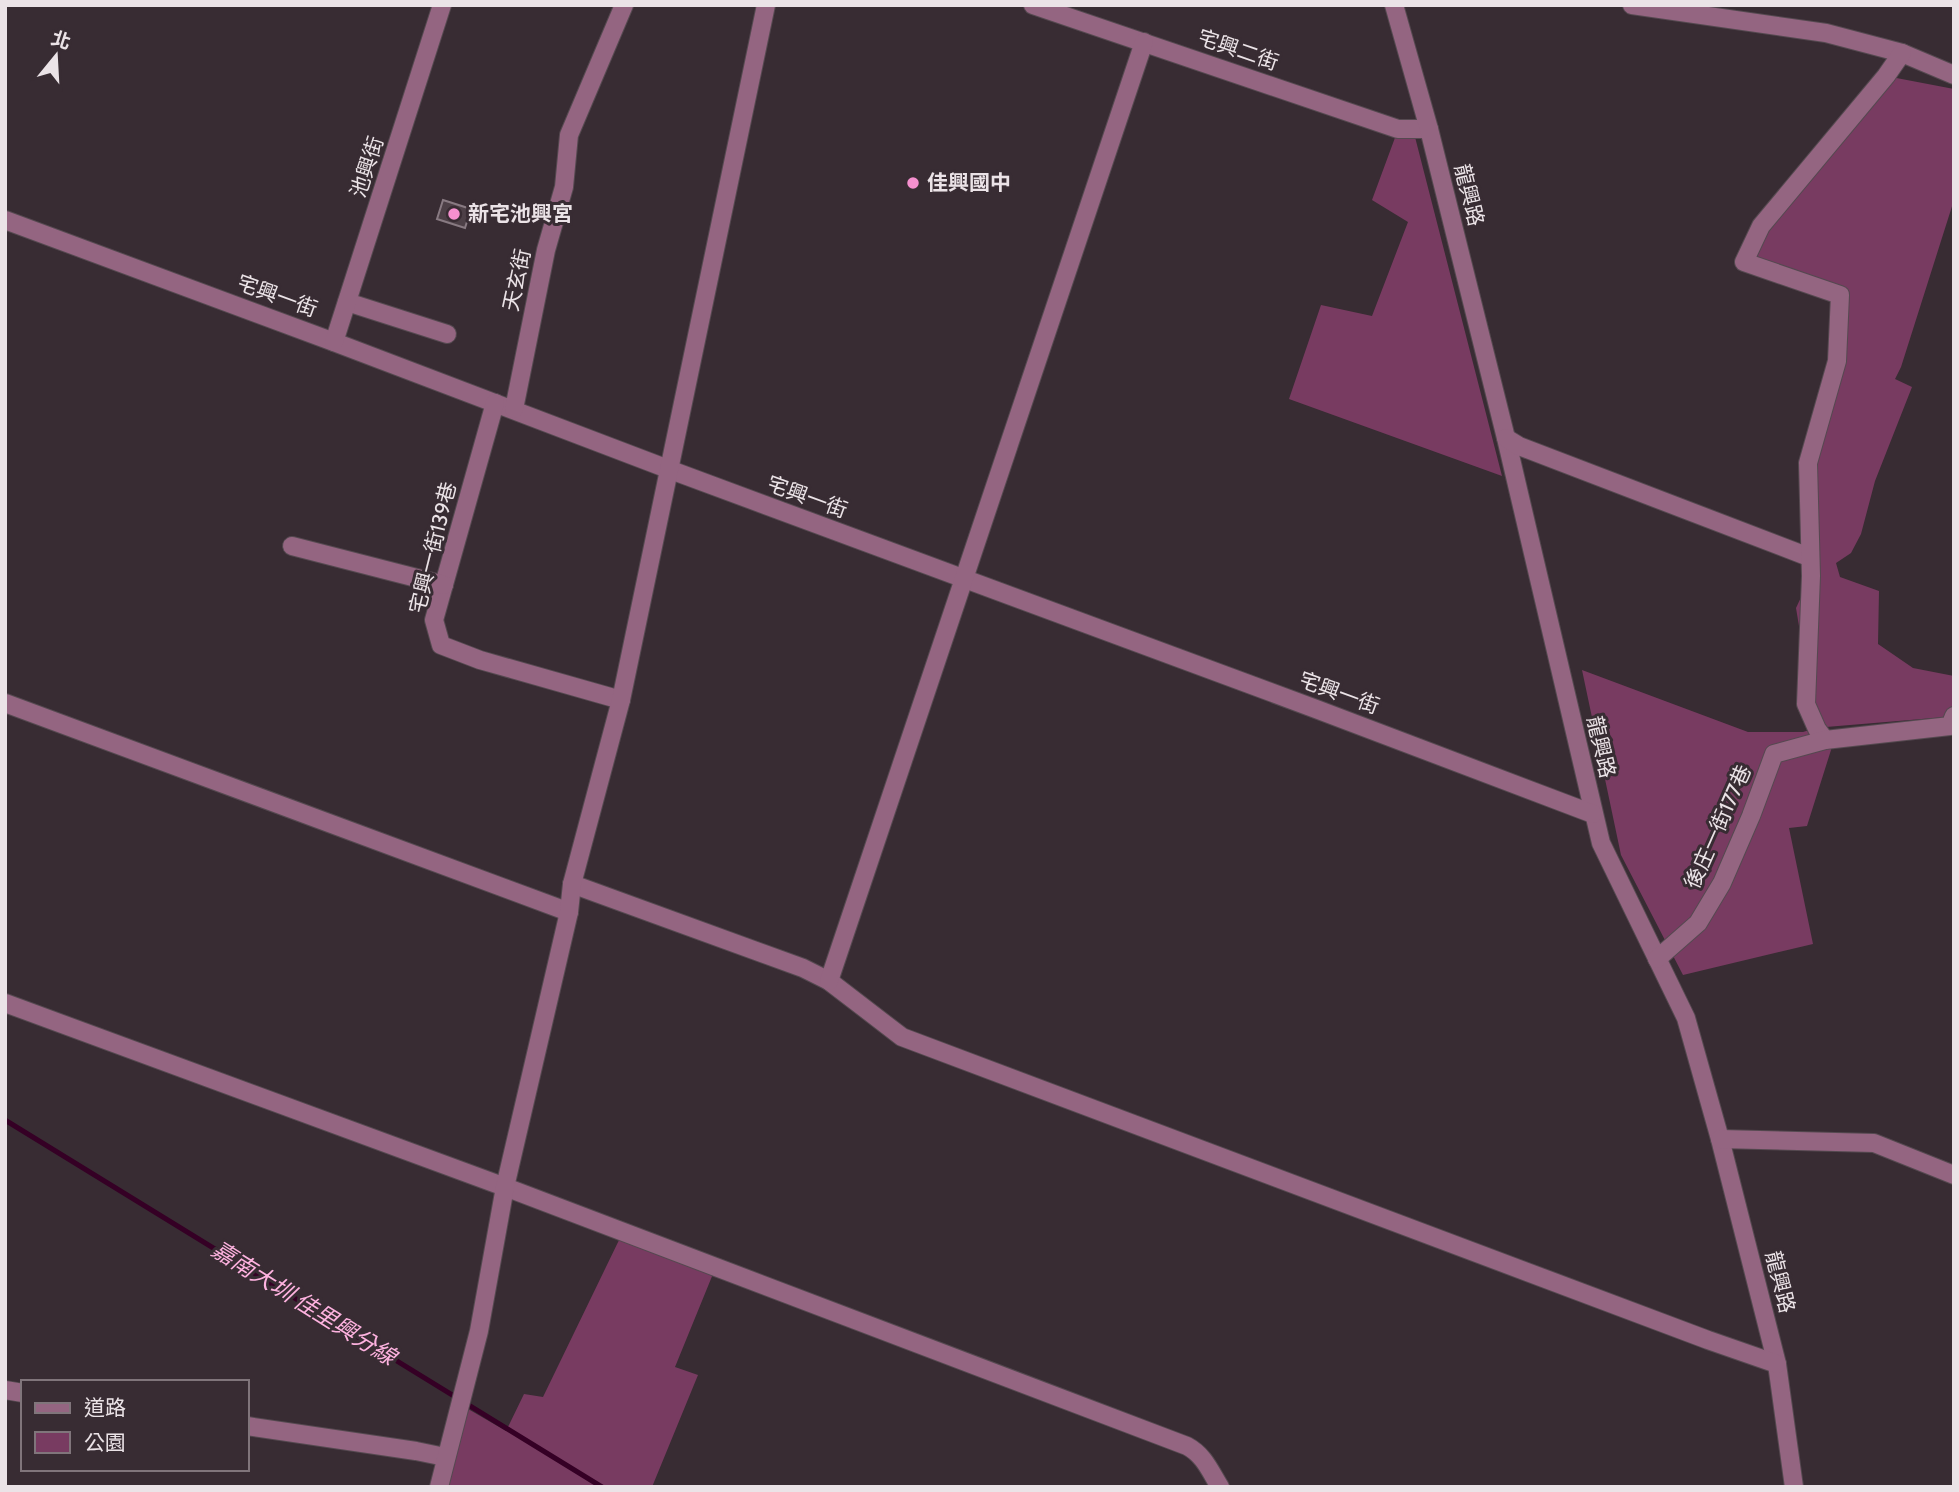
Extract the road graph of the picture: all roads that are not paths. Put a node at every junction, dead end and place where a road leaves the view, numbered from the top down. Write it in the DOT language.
graph roads {
  1 [pos="442,5"];
  2 [pos="624,5"];
  3 [pos="766,5"];
  4 [pos="1033,5"];
  5 [pos="1394,5"];
  6 [pos="1632,5"];
  7 [pos="1144,42"];
  8 [pos="1902,53"];
  9 [pos="1954,75"];
  10 [pos="1429,129"];
  11 [pos="5,220"];
  12 [pos="347,302"];
  13 [pos="447,334"];
  14 [pos="334,341"];
  15 [pos="495,403"];
  16 [pos="514,409"];
  17 [pos="1506,438"];
  18 [pos="668,469"];
  19 [pos="292,546"];
  20 [pos="1809,557"];
  21 [pos="964,579"];
  22 [pos="444,585"];
  23 [pos="621,700"];
  24 [pos="5,703"];
  25 [pos="1954,716"];
  26 [pos="1825,740"];
  27 [pos="1593,814"];
  28 [pos="572,884"];
  29 [pos="569,912"];
  30 [pos="1657,959"];
  31 [pos="829,981"];
  32 [pos="5,1003"];
  33 [pos="1720,1139"];
  34 [pos="1954,1175"];
  35 [pos="505,1187"];
  36 [pos="1777,1364"];
  37 [pos="248,1426"];
  38 [pos="445,1457"];
  39 [pos="439,1487"];
  40 [pos="1220,1487"];
  41 [pos="1794,1487"];
  1 -- 12 [label="street, 池興街"];
  2 -- 16 [label="street, 天玄街"];
  3 -- 18 [label="street"];
  4 -- 7 [label="street, 宅興二街"];
  5 -- 10 [label="street, 龍興路"];
  6 -- 8 [label="street"];
  7 -- 10 [label="street, 宅興二街"];
  7 -- 21 [label="street"];
  8 -- 9 [label="street"];
  8 -- 20 [label="street"];
  10 -- 17 [label="street, 龍興路"];
  11 -- 14 [label="street, 宅興一街"];
  12 -- 13 [label="street"];
  12 -- 14 [label="street, 池興街"];
  14 -- 15 [label="street, 宅興一街"];
  15 -- 16 [label="street, 宅興一街"];
  15 -- 22 [label="street, 宅興一街139巷"];
  16 -- 18 [label="street, 宅興一街"];
  17 -- 20 [label="street"];
  17 -- 27 [label="street, 龍興路"];
  18 -- 21 [label="street, 宅興一街"];
  18 -- 23 [label="street"];
  19 -- 22 [label="street"];
  20 -- 26 [label="street"];
  21 -- 27 [label="street, 宅興一街"];
  21 -- 31 [label="street"];
  22 -- 23 [label="street, 宅興一街139巷"];
  23 -- 28 [label="street"];
  24 -- 29 [label="street"];
  25 -- 26 [label="street, 後庄一街177巷"];
  26 -- 30 [label="street, 後庄一街177巷"];
  27 -- 30 [label="street, 龍興路"];
  28 -- 29 [label="street"];
  28 -- 31 [label="street"];
  29 -- 35 [label="street"];
  30 -- 33 [label="street, 龍興路"];
  31 -- 36 [label="street"];
  32 -- 35 [label="street"];
  33 -- 34 [label="street"];
  33 -- 36 [label="street, 龍興路"];
  35 -- 38 [label="street"];
  35 -- 40 [label="street"];
  36 -- 41 [label="street, 龍興路"];
  37 -- 38 [label="street"];
  38 -- 39 [label="street"];
}
